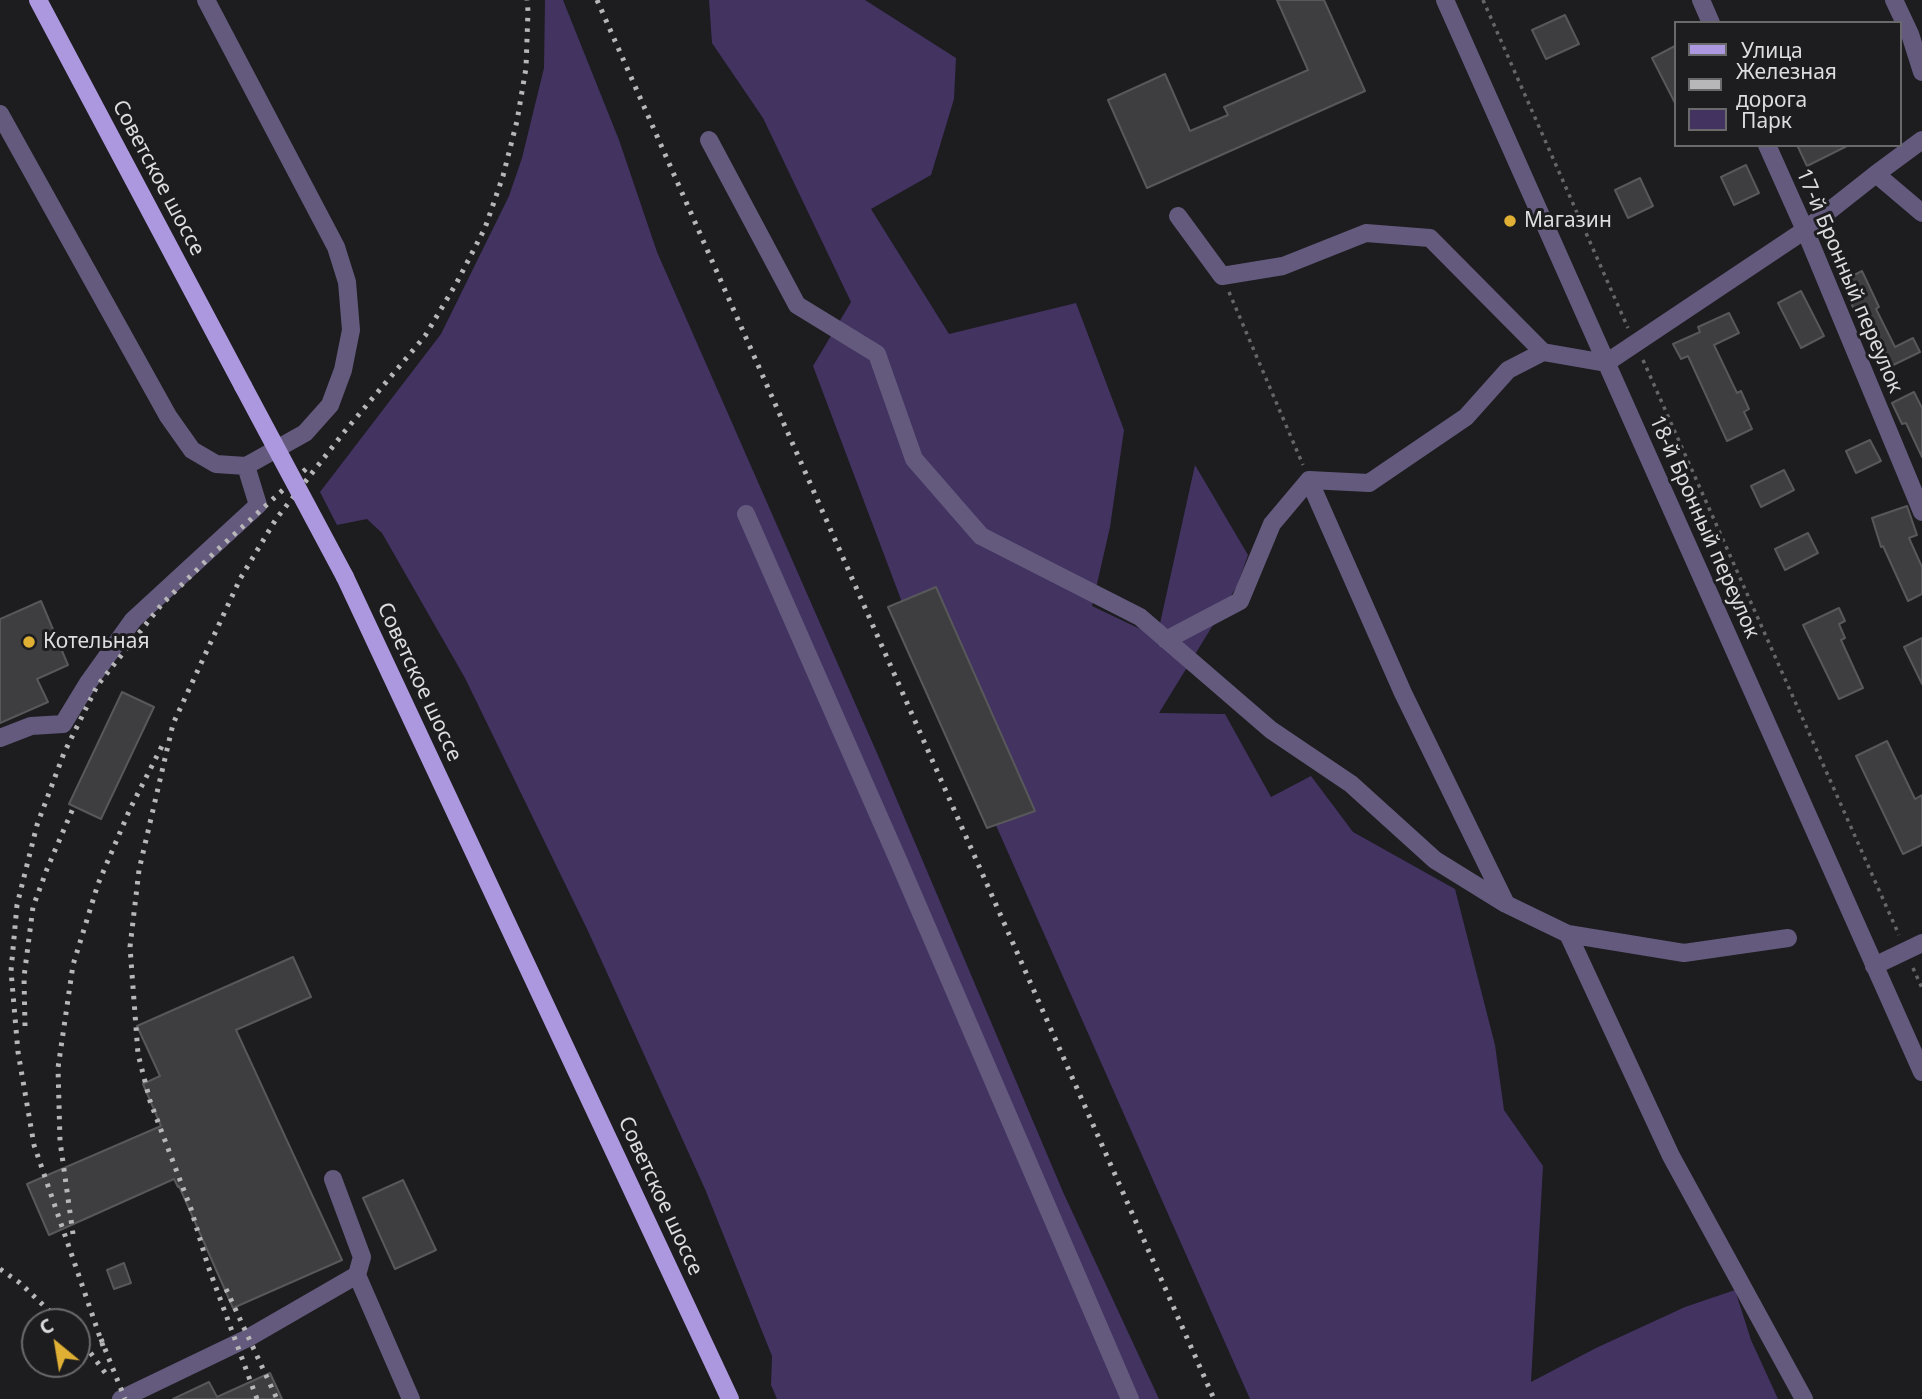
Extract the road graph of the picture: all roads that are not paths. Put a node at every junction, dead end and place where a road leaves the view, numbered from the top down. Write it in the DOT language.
graph roads {
  1 [pos="38,0"];
  2 [pos="206,0"];
  3 [pos="1445,0"];
  4 [pos="1700,0"];
  5 [pos="1894,0"];
  6 [pos="1710,21"];
  7 [pos="1916,32"];
  8 [pos="1922,72"];
  9 [pos="0,114"];
  10 [pos="709,140"];
  11 [pos="1922,141"];
  12 [pos="1768,147"];
  13 [pos="1876,174"];
  14 [pos="1922,213"];
  15 [pos="1178,216"];
  16 [pos="1805,230"];
  17 [pos="1543,352"];
  18 [pos="1606,363"];
  19 [pos="246,466"];
  20 [pos="1309,480"];
  21 [pos="1922,512"];
  22 [pos="746,514"];
  23 [pos="1166,640"];
  24 [pos="0,737"];
  25 [pos="1506,904"];
  26 [pos="1568,934"];
  27 [pos="1788,938"];
  28 [pos="1922,943"];
  29 [pos="1874,966"];
  30 [pos="1922,1072"];
  31 [pos="333,1179"];
  32 [pos="357,1275"];
  33 [pos="121,1399"];
  34 [pos="411,1399"];
  35 [pos="730,1399"];
  36 [pos="1130,1399"];
  37 [pos="1804,1399"];
  1 -- 35 [label="main road, Советское шоссе, bridge"];
  2 -- 19 [label="street"];
  3 -- 18 [label="street, 18-й Бронный переулок"];
  4 -- 6 [label="street"];
  5 -- 7 [label="street"];
  7 -- 8 [label="street"];
  9 -- 19 [label="street"];
  10 -- 23 [label="street"];
  11 -- 13 [label="street"];
  12 -- 16 [label="street, 17-й Бронный переулок"];
  13 -- 14 [label="street"];
  13 -- 16 [label="street"];
  15 -- 17 [label="street"];
  16 -- 18 [label="street"];
  16 -- 21 [label="street, 17-й Бронный переулок"];
  17 -- 18 [label="street"];
  17 -- 20 [label="street"];
  18 -- 29 [label="street, 18-й Бронный переулок"];
  19 -- 24 [label="street"];
  20 -- 23 [label="street"];
  20 -- 25 [label="street"];
  22 -- 36 [label="street"];
  23 -- 25 [label="street"];
  25 -- 26 [label="street"];
  26 -- 27 [label="street"];
  26 -- 37 [label="street"];
  28 -- 29 [label="street"];
  29 -- 30 [label="street, 18-й Бронный переулок"];
  31 -- 32 [label="street"];
  32 -- 33 [label="street"];
  32 -- 34 [label="street"];
}
